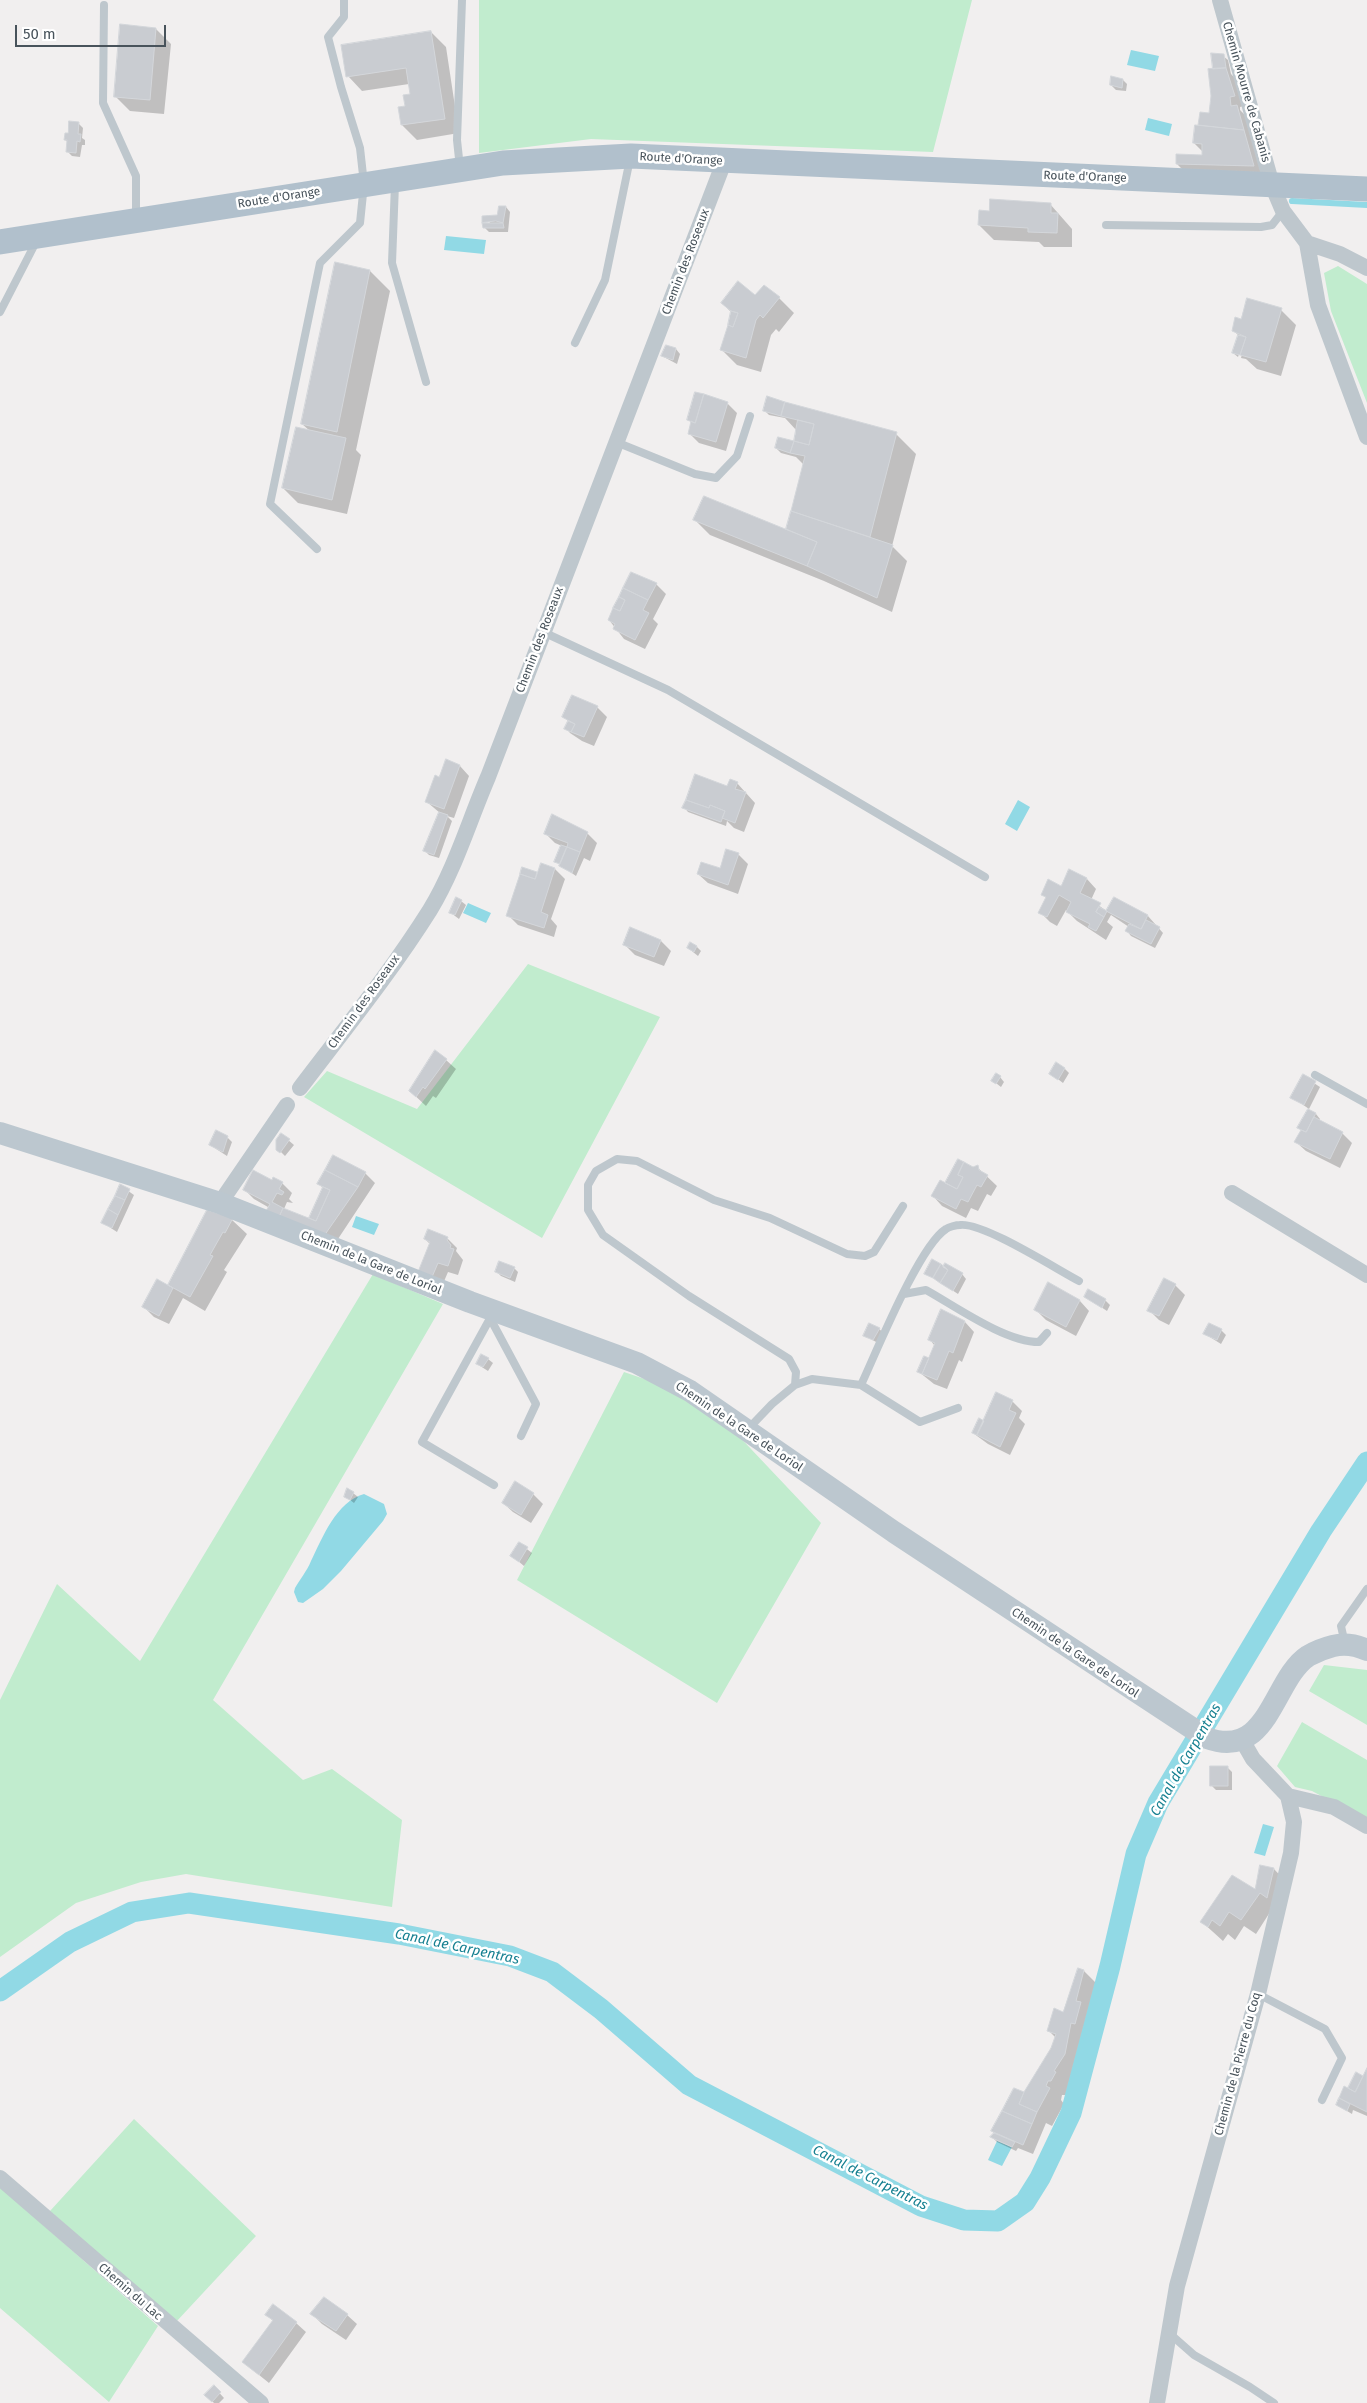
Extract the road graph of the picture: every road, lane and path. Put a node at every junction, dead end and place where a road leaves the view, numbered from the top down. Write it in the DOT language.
graph roads {
  1 [pos="344,0"];
  2 [pos="462,0"];
  3 [pos="1220,0"];
  4 [pos="104,5"];
  5 [pos="631,156"];
  6 [pos="724,162"];
  7 [pos="460,170"];
  8 [pos="396,179"];
  9 [pos="364,184"];
  10 [pos="1272,185"];
  11 [pos="1367,189"];
  12 [pos="1283,210"];
  13 [pos="136,221"];
  14 [pos="1106,225"];
  15 [pos="39,236"];
  16 [pos="0,242"];
  17 [pos="1307,243"];
  18 [pos="1367,268"];
  19 [pos="0,312"];
  20 [pos="575,342"];
  21 [pos="426,382"];
  22 [pos="750,416"];
  23 [pos="1367,437"];
  24 [pos="616,442"];
  25 [pos="316,549"];
  26 [pos="543,632"];
  27 [pos="985,877"];
  28 [pos="1315,1075"];
  29 [pos="300,1088"];
  30 [pos="1367,1104"];
  31 [pos="287,1106"];
  32 [pos="0,1133"];
  33 [pos="1232,1193"];
  34 [pos="220,1203"];
  35 [pos="903,1206"];
  36 [pos="1367,1275"];
  37 [pos="1079,1281"];
  38 [pos="904,1294"];
  39 [pos="492,1315"];
  40 [pos="1047,1334"];
  41 [pos="795,1385"];
  42 [pos="861,1385"];
  43 [pos="958,1408"];
  44 [pos="746,1431"];
  45 [pos="521,1436"];
  46 [pos="494,1485"];
  47 [pos="1367,1589"];
  48 [pos="1345,1644"];
  49 [pos="1367,1650"];
  50 [pos="1242,1740"];
  51 [pos="1288,1796"];
  52 [pos="1367,1826"];
  53 [pos="1258,1994"];
  54 [pos="1322,2100"];
  55 [pos="0,2178"];
  56 [pos="1169,2333"];
  57 [pos="261,2403"];
  58 [pos="1157,2403"];
  59 [pos="1274,2403"];
  1 -- 9 [label="lane"];
  2 -- 7 [label="lane"];
  3 -- 10 [label="street, Chemin Mourre de Cabanis"];
  4 -- 13 [label="lane"];
  5 -- 6 [label="main road, Route d'Orange"];
  5 -- 7 [label="main road, Route d'Orange"];
  5 -- 20 [label="lane"];
  6 -- 10 [label="main road, Route d'Orange"];
  6 -- 24 [label="street, Chemin des Roseaux"];
  7 -- 8 [label="main road, Route d'Orange"];
  8 -- 9 [label="main road, Route d'Orange"];
  8 -- 21 [label="lane"];
  9 -- 13 [label="main road, Route d'Orange"];
  9 -- 25 [label="lane"];
  10 -- 11 [label="main road, Route d'Orange"];
  10 -- 12 [label="street, Chemin Mourre de Cabanis"];
  12 -- 14 [label="lane"];
  12 -- 17 [label="street, Chemin Mourre de Cabanis"];
  13 -- 15 [label="main road, Route d'Orange"];
  15 -- 16 [label="main road, Route d'Orange"];
  15 -- 19 [label="lane"];
  17 -- 18 [label="street"];
  17 -- 23 [label="street"];
  22 -- 24 [label="lane"];
  24 -- 26 [label="street, Chemin des Roseaux"];
  26 -- 27 [label="lane"];
  26 -- 29 [label="street, Chemin des Roseaux"];
  28 -- 30 [label="lane"];
  31 -- 34 [label="street"];
  32 -- 34 [label="street, Chemin de la Gare de Loriol"];
  33 -- 36 [label="street"];
  34 -- 39 [label="street, Chemin de la Gare de Loriol"];
  35 -- 41 [label="lane"];
  37 -- 38 [label="lane"];
  38 -- 40 [label="lane"];
  38 -- 42 [label="lane"];
  39 -- 44 [label="street, Chemin de la Gare de Loriol"];
  39 -- 45 [label="lane"];
  39 -- 46 [label="lane"];
  41 -- 42 [label="lane"];
  41 -- 44 [label="lane"];
  42 -- 43 [label="lane"];
  44 -- 50 [label="street, Chemin de la Gare de Loriol"];
  47 -- 48 [label="lane"];
  48 -- 49 [label="street"];
  48 -- 50 [label="street"];
  50 -- 51 [label="street, Chemin de la Pierre du Coq"];
  51 -- 52 [label="street"];
  51 -- 53 [label="street, Chemin de la Pierre du Coq"];
  53 -- 54 [label="lane"];
  53 -- 56 [label="street, Chemin de la Pierre du Coq"];
  55 -- 57 [label="street, Chemin du Lac"];
  56 -- 58 [label="street, Chemin de la Pierre du Coq"];
  56 -- 59 [label="lane"];
}
